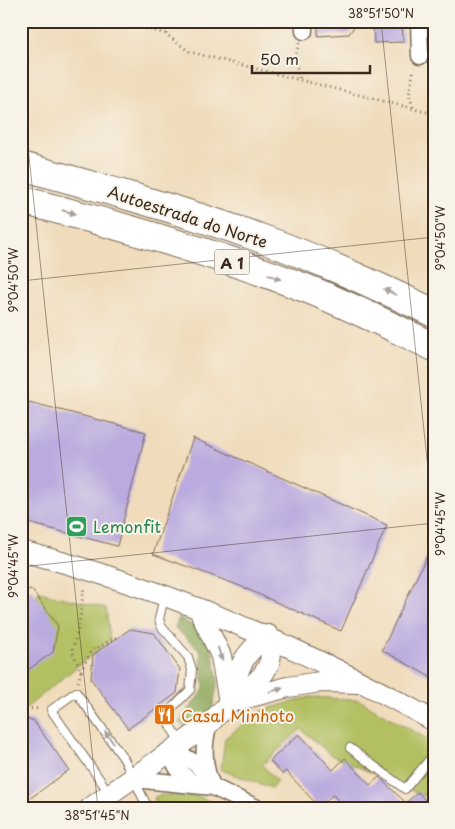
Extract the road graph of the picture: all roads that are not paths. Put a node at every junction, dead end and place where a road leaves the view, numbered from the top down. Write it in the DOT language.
graph roads {
  1 [pos="419,21"];
  2 [pos="420,56"];
  3 [pos="21,166"];
  4 [pos="21,200"];
  5 [pos="434,313"];
  6 [pos="434,347"];
  7 [pos="21,551"];
  8 [pos="165,595"];
  9 [pos="199,610"];
  10 [pos="268,635"];
  11 [pos="367,683"];
  12 [pos="229,703"];
  13 [pos="434,721"];
  14 [pos="208,725"];
  15 [pos="176,747"];
  16 [pos="350,748"];
  17 [pos="434,754"];
  18 [pos="134,779"];
  19 [pos="206,783"];
  20 [pos="110,794"];
  21 [pos="90,808"];
  22 [pos="152,808"];
  23 [pos="257,808"];
  1 -- 2 [label="street"];
  5 -- 3 [label="highway, Autoestrada do Norte / A 1, one-way"];
  4 -- 6 [label="highway, Autoestrada do Norte / A 1, one-way"];
  7 -- 8 [label="street"];
  8 -- 9 [label="street"];
  8 -- 15 [label="lane"];
  9 -- 10 [label="street"];
  9 -- 12 [label="street, one-way"];
  10 -- 11 [label="street"];
  10 -- 12 [label="street"];
  12 -- 11 [label="street, one-way"];
  11 -- 13 [label="street"];
  12 -- 14 [label="street"];
  14 -- 15 [label="street"];
  14 -- 19 [label="street"];
  15 -- 18 [label="street"];
  15 -- 19 [label="street"];
  16 -- 17 [label="lane"];
  18 -- 19 [label="street"];
  18 -- 20 [label="street"];
  18 -- 20 [label="lane, one-way"];
  18 -- 22 [label="lane"];
  19 -- 23 [label="street"];
  20 -- 21 [label="street"];
}
